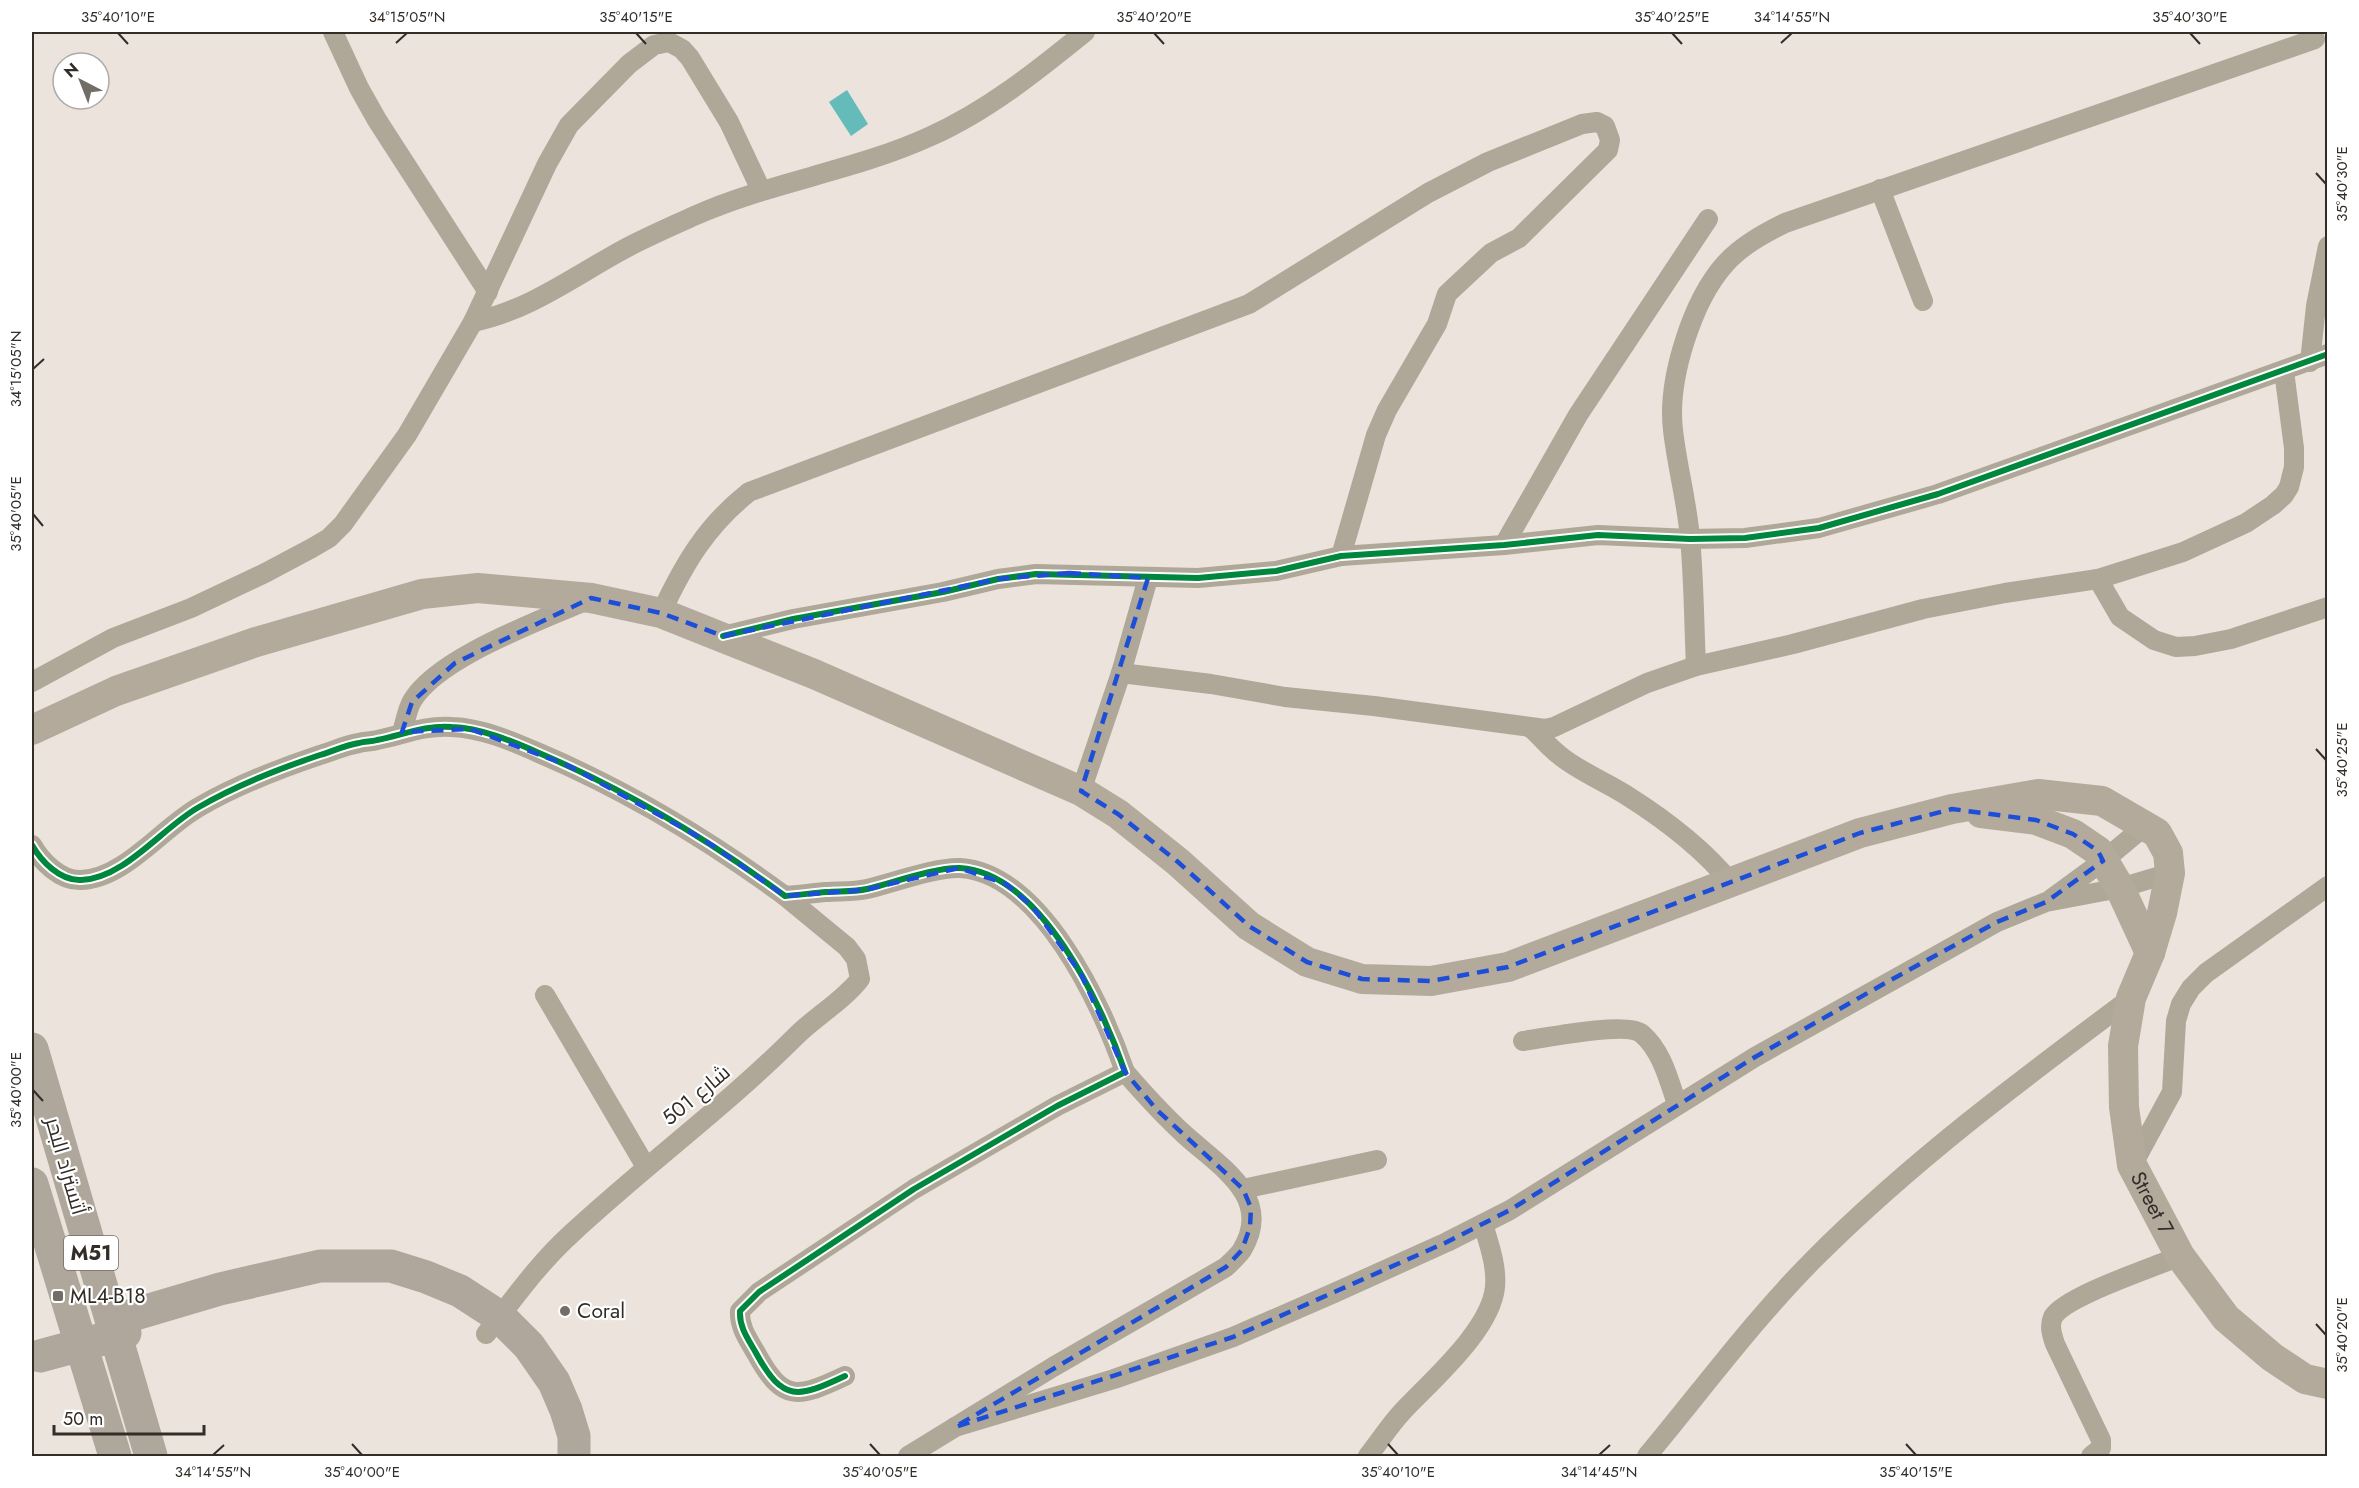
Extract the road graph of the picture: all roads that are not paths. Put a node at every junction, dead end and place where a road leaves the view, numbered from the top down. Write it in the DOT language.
graph roads {
  1 [pos="333,32"];
  2 [pos="1085,32"];
  3 [pos="2315,39"];
  4 [pos="1880,189"];
  5 [pos="760,190"];
  6 [pos="1708,219"];
  7 [pos="2328,246"];
  8 [pos="488,292"];
  9 [pos="1923,301"];
  10 [pos="473,322"];
  11 [pos="2319,358"];
  12 [pos="2284,371"];
  13 [pos="1690,539"];
  14 [pos="1504,545"];
  15 [pos="1341,556"];
  16 [pos="1148,578"];
  17 [pos="2098,579"];
  18 [pos="591,598"];
  19 [pos="2328,608"];
  20 [pos="661,613"];
  21 [pos="723,636"];
  22 [pos="1696,666"];
  23 [pos="1121,673"];
  24 [pos="32,682"];
  25 [pos="1532,729"];
  26 [pos="32,730"];
  27 [pos="402,732"];
  28 [pos="1081,791"];
  29 [pos="1952,809"];
  30 [pos="2146,825"];
  31 [pos="32,845"];
  32 [pos="2103,861"];
  33 [pos="2170,873"];
  34 [pos="1731,883"];
  35 [pos="2328,886"];
  36 [pos="2120,888"];
  37 [pos="785,896"];
  38 [pos="2046,902"];
  39 [pos="2150,953"];
  40 [pos="545,995"];
  41 [pos="2131,998"];
  42 [pos="1523,1041"];
  43 [pos="32,1049"];
  44 [pos="1125,1072"];
  45 [pos="1677,1104"];
  46 [pos="1377,1160"];
  47 [pos="2132,1165"];
  48 [pos="646,1167"];
  49 [pos="32,1184"];
  50 [pos="1243,1189"];
  51 [pos="1483,1224"];
  52 [pos="2180,1256"];
  53 [pos="493,1325"];
  54 [pos="35,1350"];
  55 [pos="845,1376"];
  56 [pos="2328,1384"];
  57 [pos="955,1426"];
  58 [pos="115,1456"];
  59 [pos="151,1456"];
  60 [pos="552,1456"];
  61 [pos="574,1456"];
  62 [pos="908,1456"];
  63 [pos="1368,1456"];
  64 [pos="1647,1456"];
  65 [pos="2091,1456"];
  1 -- 8 [label="street"];
  2 -- 5 [label="street"];
  3 -- 4 [label="street"];
  4 -- 9 [label="street"];
  4 -- 13 [label="street"];
  5 -- 8 [label="street"];
  5 -- 10 [label="street"];
  6 -- 14 [label="street"];
  7 -- 11 [label="street"];
  8 -- 10 [label="street"];
  10 -- 24 [label="street"];
  11 -- 12 [label="street"];
  12 -- 13 [label="street"];
  12 -- 17 [label="street"];
  13 -- 14 [label="street"];
  13 -- 22 [label="street"];
  14 -- 15 [label="street"];
  15 -- 16 [label="street"];
  15 -- 20 [label="street"];
  16 -- 21 [label="street"];
  16 -- 23 [label="street"];
  17 -- 19 [label="street"];
  17 -- 22 [label="street"];
  18 -- 20 [label="main road"];
  18 -- 26 [label="main road"];
  18 -- 27 [label="street"];
  20 -- 21 [label="main road"];
  21 -- 28 [label="main road"];
  22 -- 25 [label="street"];
  23 -- 25 [label="street"];
  23 -- 28 [label="street"];
  25 -- 34 [label="street"];
  27 -- 31 [label="street"];
  27 -- 37 [label="street"];
  28 -- 34 [label="main road"];
  29 -- 30 [label="main road"];
  29 -- 32 [label="main road"];
  29 -- 34 [label="main road"];
  30 -- 32 [label="street"];
  30 -- 33 [label="main road"];
  32 -- 36 [label="main road"];
  32 -- 38 [label="street"];
  33 -- 36 [label="street"];
  33 -- 39 [label="main road, Street 7"];
  35 -- 47 [label="street"];
  36 -- 38 [label="street"];
  36 -- 39 [label="main road"];
  37 -- 44 [label="street"];
  37 -- 48 [label="street, شارع 501"];
  38 -- 45 [label="street"];
  39 -- 41 [label="main road, Street 7"];
  40 -- 48 [label="street"];
  41 -- 47 [label="main road, Street 7"];
  41 -- 64 [label="street"];
  42 -- 45 [label="street"];
  43 -- 59 [label="highway, أتستراد البحر / M51"];
  44 -- 50 [label="street"];
  44 -- 55 [label="street"];
  45 -- 51 [label="street"];
  46 -- 50 [label="street"];
  47 -- 52 [label="main road, Street 7"];
  48 -- 53 [label="street, شارع 501"];
  49 -- 58 [label="highway, أتستراد البحر / M51"];
  50 -- 57 [label="street"];
  51 -- 57 [label="street"];
  51 -- 63 [label="street"];
  52 -- 56 [label="main road, Street 7"];
  52 -- 65 [label="street"];
  53 -- 54 [label="highway, bridge"];
  53 -- 60 [label="highway"];
  53 -- 61 [label="highway"];
  57 -- 62 [label="street"];
}
